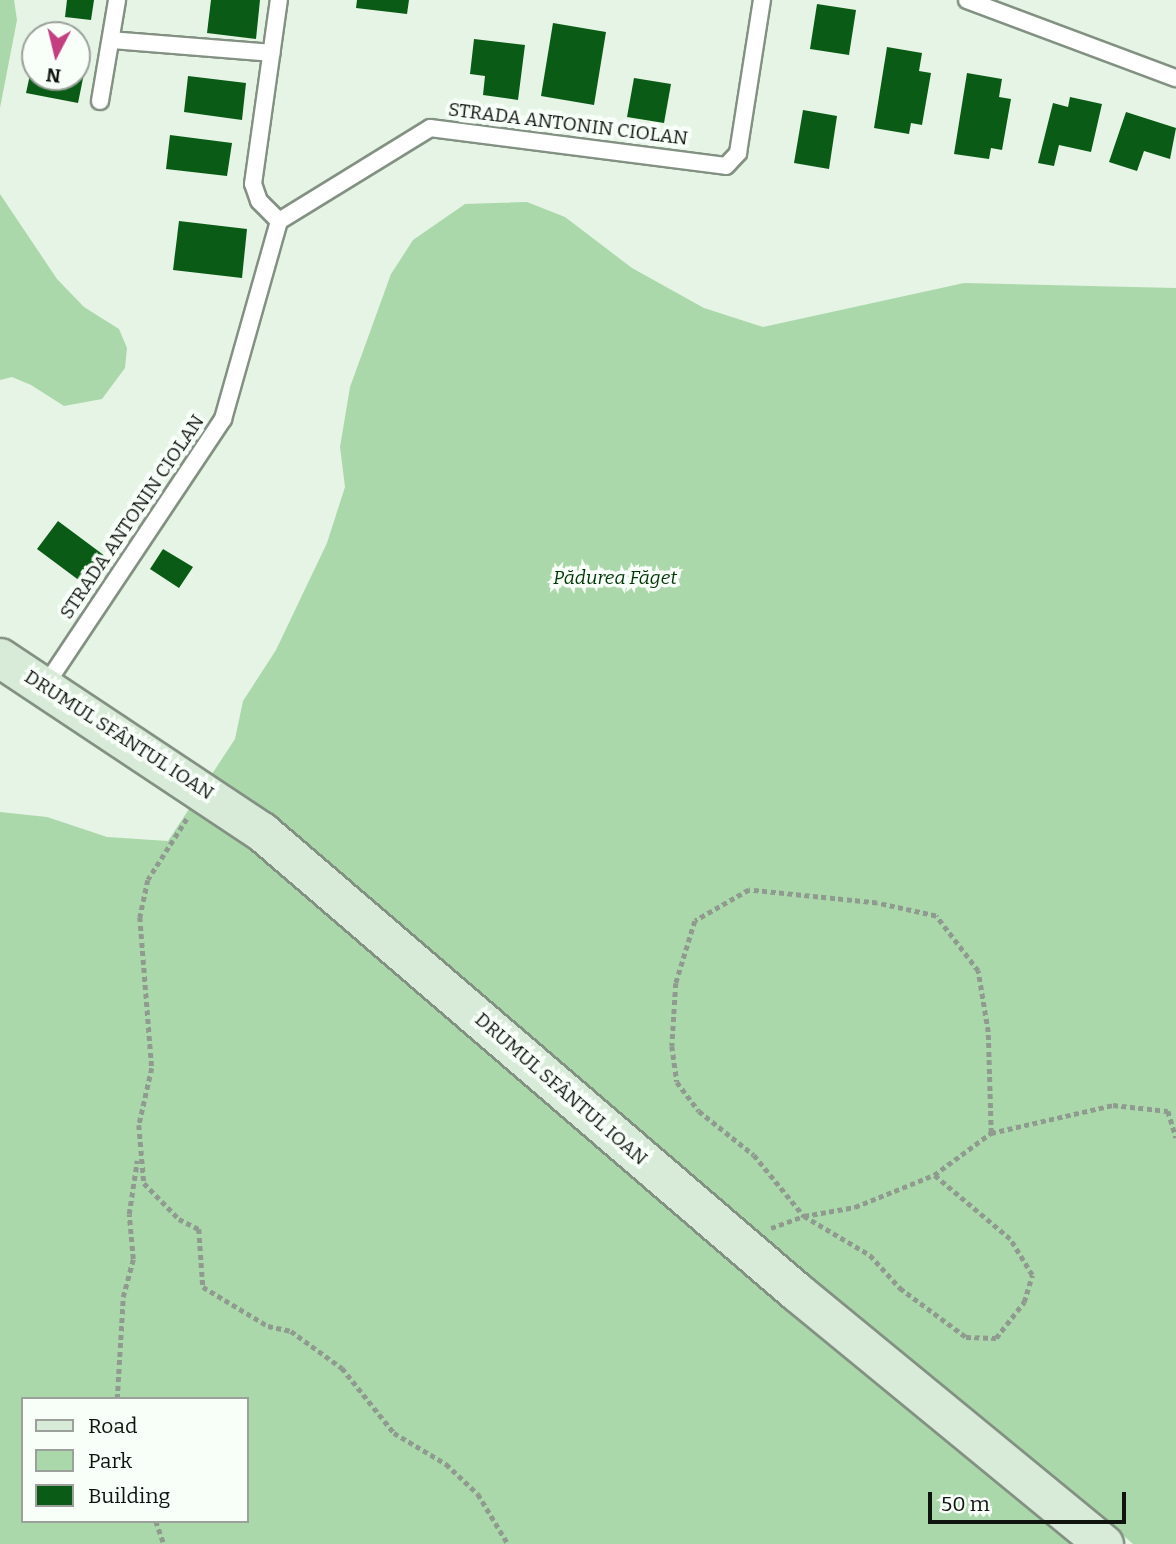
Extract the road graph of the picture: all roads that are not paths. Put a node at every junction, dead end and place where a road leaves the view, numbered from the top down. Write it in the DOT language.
graph roads {
  1 [pos="117,0"];
  2 [pos="279,0"];
  3 [pos="762,0"];
  4 [pos="967,0"];
  5 [pos="111,40"];
  6 [pos="271,53"];
  7 [pos="1176,78"];
  8 [pos="100,101"];
  9 [pos="279,221"];
  10 [pos="0,658"];
  11 [pos="45,686"];
  12 [pos="1104,1544"];
  1 -- 5 [label="lane"];
  2 -- 6 [label="lane"];
  3 -- 9 [label="lane, STRADA ANTONIN CIOLAN"];
  4 -- 7 [label="lane"];
  5 -- 6 [label="lane"];
  5 -- 8 [label="lane"];
  6 -- 9 [label="lane"];
  9 -- 11 [label="lane, STRADA ANTONIN CIOLAN"];
  10 -- 11 [label="main road, DRUMUL SFÂNTUL IOAN"];
  11 -- 12 [label="main road, DRUMUL SFÂNTUL IOAN"];
}
